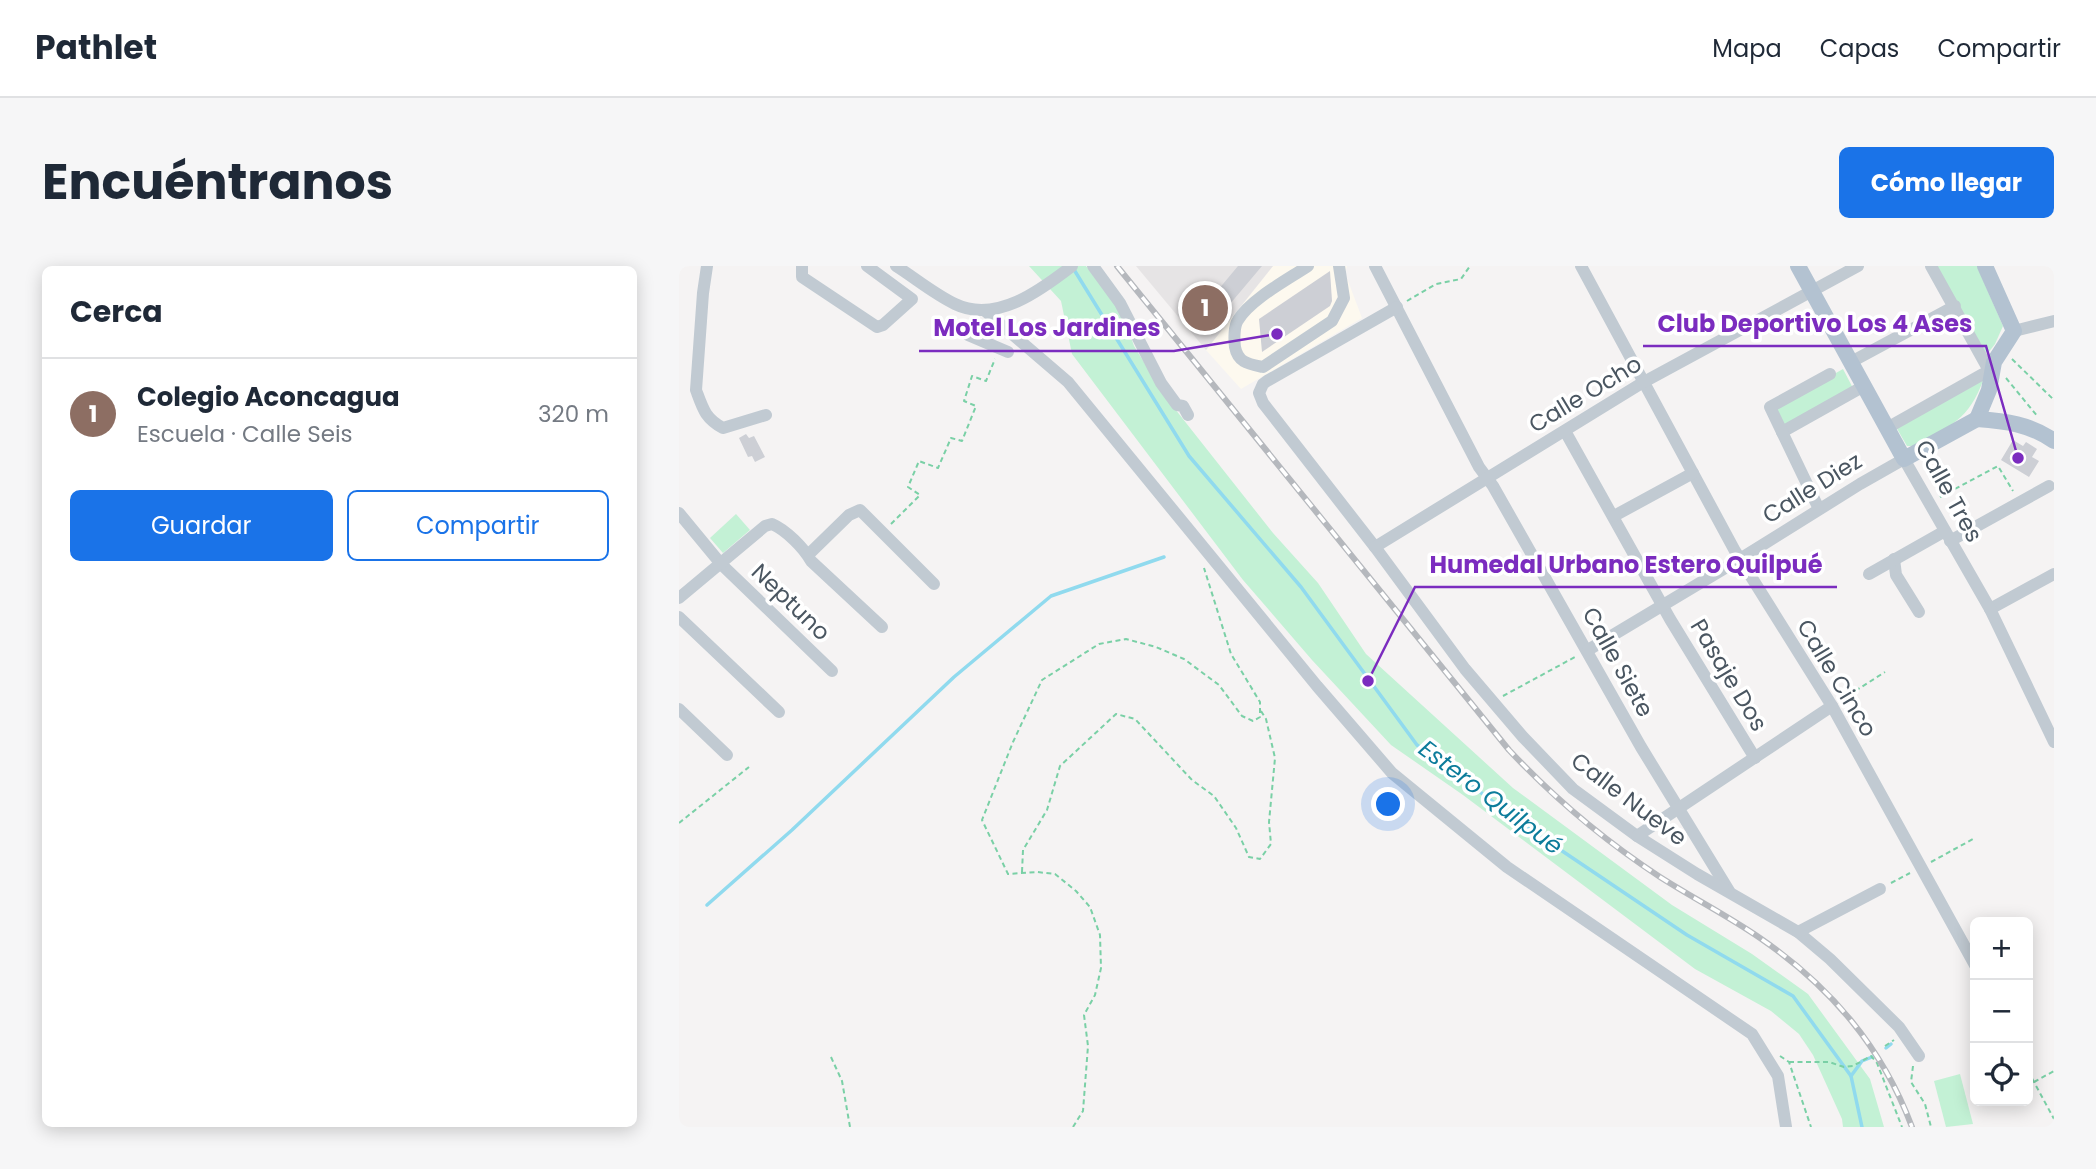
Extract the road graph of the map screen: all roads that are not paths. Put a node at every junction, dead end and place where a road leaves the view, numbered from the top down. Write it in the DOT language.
graph roads {
  1 [pos="707,266"];
  2 [pos="802,266"];
  3 [pos="867,266"];
  4 [pos="896,266"];
  5 [pos="1072,266"];
  6 [pos="1093,266"];
  7 [pos="1308,266"];
  8 [pos="1339,266"];
  9 [pos="1375,266"];
  10 [pos="1581,266"];
  11 [pos="1798,266"];
  12 [pos="1858,266"];
  13 [pos="1931,266"];
  14 [pos="1985,266"];
  15 [pos="1812,292"];
  16 [pos="1955,306"];
  17 [pos="1397,307"];
  18 [pos="985,310"];
  19 [pos="2054,321"];
  20 [pos="999,322"];
  21 [pos="2014,331"];
  22 [pos="968,335"];
  23 [pos="1851,362"];
  24 [pos="1996,362"];
  25 [pos="1830,374"];
  26 [pos="1642,383"];
  27 [pos="1864,386"];
  28 [pos="766,415"];
  29 [pos="1188,415"];
  30 [pos="1977,419"];
  31 [pos="1888,428"];
  32 [pos="1565,431"];
  33 [pos="1782,432"];
  34 [pos="2054,441"];
  35 [pos="1905,459"];
  36 [pos="1693,473"];
  37 [pos="1487,477"];
  38 [pos="2049,486"];
  39 [pos="1819,509"];
  40 [pos="679,513"];
  41 [pos="1614,516"];
  42 [pos="1947,536"];
  43 [pos="1375,547"];
  44 [pos="808,555"];
  45 [pos="1740,559"];
  46 [pos="1894,559"];
  47 [pos="721,564"];
  48 [pos="1869,574"];
  49 [pos="2054,574"];
  50 [pos="934,584"];
  51 [pos="679,598"];
  52 [pos="1663,606"];
  53 [pos="1990,609"];
  54 [pos="1919,612"];
  55 [pos="679,617"];
  56 [pos="882,627"];
  57 [pos="1588,650"];
  58 [pos="832,671"];
  59 [pos="1832,706"];
  60 [pos="679,709"];
  61 [pos="779,712"];
  62 [pos="2054,742"];
  63 [pos="727,755"];
  64 [pos="1755,758"];
  65 [pos="1678,809"];
  66 [pos="1637,836"];
  67 [pos="1881,889"];
  68 [pos="1730,891"];
  69 [pos="1798,932"];
  70 [pos="1970,956"];
  71 [pos="1919,1056"];
  72 [pos="1786,1127"];
  1 -- 28 [label="street"];
  2 -- 3 [label="street"];
  4 -- 18 [label="street"];
  5 -- 18 [label="street"];
  6 -- 29 [label="street"];
  7 -- 8 [label="street"];
  9 -- 17 [label="street, Calle Siete"];
  10 -- 26 [label="street, Calle Cinco"];
  11 -- 15 [label="main road, Calle Tres"];
  12 -- 15 [label="street, Calle Ocho"];
  13 -- 16 [label="street"];
  14 -- 21 [label="main road"];
  15 -- 23 [label="main road, Calle Tres"];
  15 -- 26 [label="street, Calle Ocho"];
  16 -- 23 [label="street"];
  16 -- 24 [label="street"];
  17 -- 37 [label="street, Calle Siete"];
  17 -- 43 [label="street, Calle Nueve"];
  18 -- 20 [label="street"];
  19 -- 21 [label="street"];
  20 -- 22 [label="street"];
  20 -- 72 [label="street"];
  21 -- 24 [label="main road"];
  23 -- 27 [label="main road, Calle Tres"];
  24 -- 30 [label="main road"];
  24 -- 31 [label="street"];
  25 -- 33 [label="street"];
  26 -- 32 [label="street, Calle Ocho"];
  26 -- 36 [label="street, Calle Cinco"];
  27 -- 31 [label="main road, Calle Tres"];
  27 -- 33 [label="street"];
  30 -- 34 [label="main road"];
  30 -- 35 [label="main road, Calle Diez"];
  31 -- 35 [label="main road, Calle Tres"];
  32 -- 37 [label="street, Calle Ocho"];
  32 -- 41 [label="street, Pasaje Dos"];
  33 -- 39 [label="street"];
  35 -- 39 [label="street, Calle Diez"];
  35 -- 42 [label="street, Calle Tres"];
  36 -- 41 [label="street"];
  36 -- 45 [label="street, Calle Cinco"];
  37 -- 43 [label="street, Calle Ocho"];
  37 -- 57 [label="street, Calle Siete"];
  38 -- 42 [label="street"];
  39 -- 45 [label="street, Calle Diez"];
  40 -- 47 [label="street, Neptuno"];
  41 -- 52 [label="street, Pasaje Dos"];
  42 -- 46 [label="street"];
  42 -- 53 [label="street, Calle Tres"];
  43 -- 66 [label="street, Calle Nueve"];
  44 -- 47 [label="street"];
  44 -- 50 [label="street"];
  44 -- 56 [label="street"];
  45 -- 52 [label="street, Calle Diez"];
  45 -- 59 [label="street, Calle Cinco"];
  46 -- 48 [label="street"];
  46 -- 54 [label="street"];
  47 -- 51 [label="street"];
  47 -- 58 [label="street, Neptuno"];
  49 -- 53 [label="street"];
  52 -- 57 [label="street, Calle Diez"];
  52 -- 64 [label="street, Pasaje Dos"];
  53 -- 62 [label="street, Calle Tres"];
  55 -- 61 [label="street"];
  57 -- 65 [label="street, Calle Siete"];
  59 -- 64 [label="street"];
  59 -- 70 [label="street, Calle Cinco"];
  60 -- 63 [label="street"];
  64 -- 65 [label="street"];
  65 -- 66 [label="street"];
  65 -- 68 [label="street, Calle Siete"];
  66 -- 68 [label="street, Calle Nueve"];
  67 -- 69 [label="street"];
  68 -- 69 [label="street, Calle Nueve"];
  69 -- 71 [label="street, Calle Nueve"];
}
